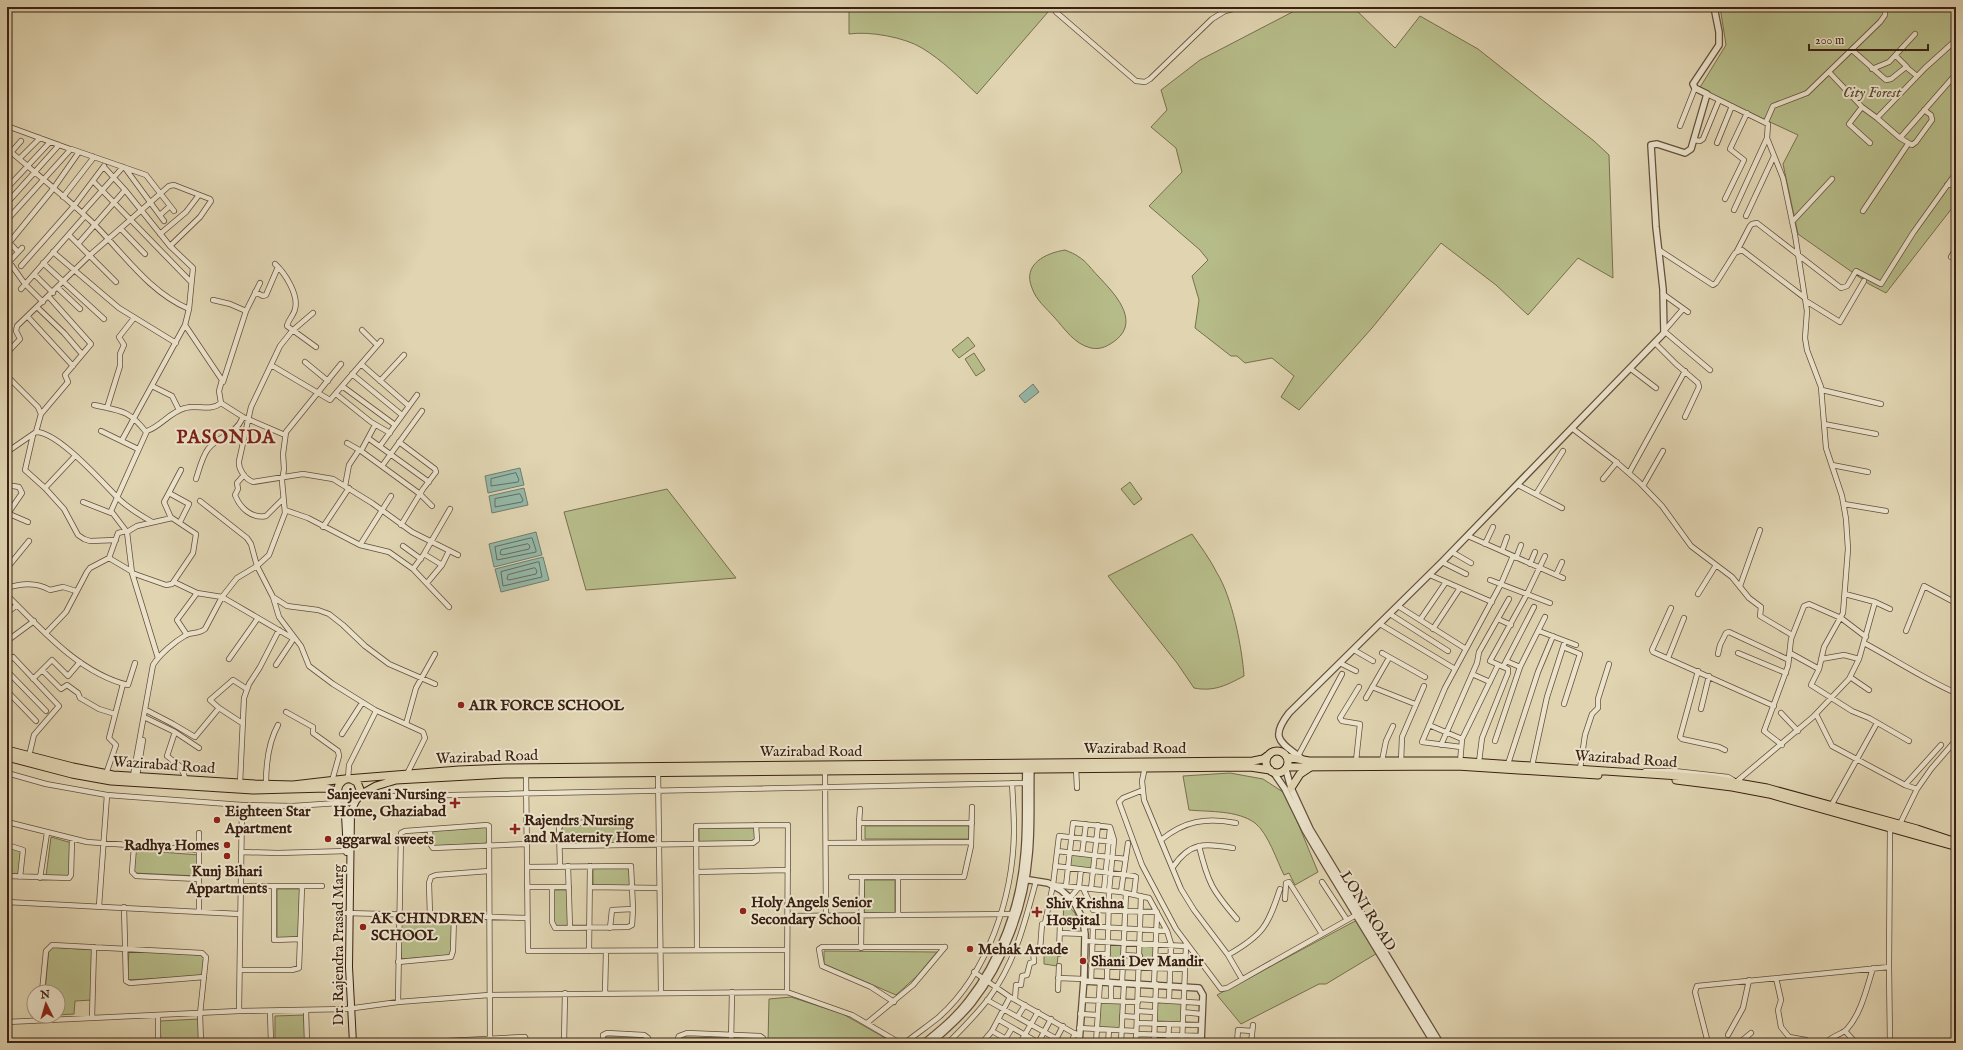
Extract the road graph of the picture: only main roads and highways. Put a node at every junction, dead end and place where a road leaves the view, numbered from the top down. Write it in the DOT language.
graph roads {
  1 [pos="7,750"];
  2 [pos="1270,754"];
  3 [pos="7,757"];
  4 [pos="1287,757"];
  5 [pos="1401,764"];
  6 [pos="1460,764"];
  7 [pos="1028,766"];
  8 [pos="1312,766"];
  9 [pos="1286,768"];
  10 [pos="68,769"];
  11 [pos="658,769"];
  12 [pos="1272,772"];
  13 [pos="348,779"];
  14 [pos="186,783"];
  15 [pos="1736,785"];
  16 [pos="1290,790"];
  17 [pos="359,797"];
  18 [pos="341,799"];
  19 [pos="1890,824"];
  20 [pos="1899,827"];
  21 [pos="1956,842"];
  22 [pos="1956,846"];
  23 [pos="348,914"];
  24 [pos="348,1009"];
  25 [pos="349,1043"];
  26 [pos="352,1043"];
  1 -- 10 [label="main road, Wazirabad Road"];
  2 -- 4 [label="main road"];
  2 -- 7 [label="main road, Wazirabad Road"];
  2 -- 12 [label="main road"];
  3 -- 10 [label="main road, Wazirabad Road"];
  4 -- 5 [label="main road, Wazirabad Road"];
  4 -- 9 [label="main road"];
  5 -- 6 [label="main road, Wazirabad Road"];
  5 -- 8 [label="main road, Wazirabad Road"];
  6 -- 15 [label="main road, Wazirabad Road"];
  6 -- 15 [label="main road, Wazirabad Road"];
  7 -- 11 [label="main road, Wazirabad Road"];
  7 -- 11 [label="main road, Wazirabad Road"];
  7 -- 12 [label="main road, Wazirabad Road"];
  8 -- 9 [label="main road, Wazirabad Road"];
  8 -- 16 [label="main road"];
  9 -- 12 [label="main road"];
  10 -- 14 [label="main road, Wazirabad Road"];
  10 -- 14 [label="main road, Wazirabad Road"];
  11 -- 13 [label="main road, Wazirabad Road"];
  11 -- 17 [label="main road, Wazirabad Road"];
  13 -- 14 [label="main road, Wazirabad Road"];
  13 -- 17 [label="main road"];
  13 -- 18 [label="main road"];
  14 -- 18 [label="main road, Wazirabad Road"];
  15 -- 19 [label="main road, Wazirabad Road"];
  15 -- 19 [label="main road, Wazirabad Road"];
  17 -- 18 [label="main road"];
  17 -- 23 [label="main road, Dr. Rajendra Prasad Marg"];
  18 -- 23 [label="main road, Dr. Rajendra Prasad Marg"];
  19 -- 20 [label="main road, Wazirabad Road"];
  20 -- 21 [label="main road, Wazirabad Road"];
  20 -- 22 [label="main road, Wazirabad Road"];
  23 -- 24 [label="main road, Dr. Rajendra Prasad Marg"];
  24 -- 25 [label="main road, Dr. Rajendra Prasad Marg"];
  24 -- 26 [label="main road, Dr. Rajendra Prasad Marg"];
}
